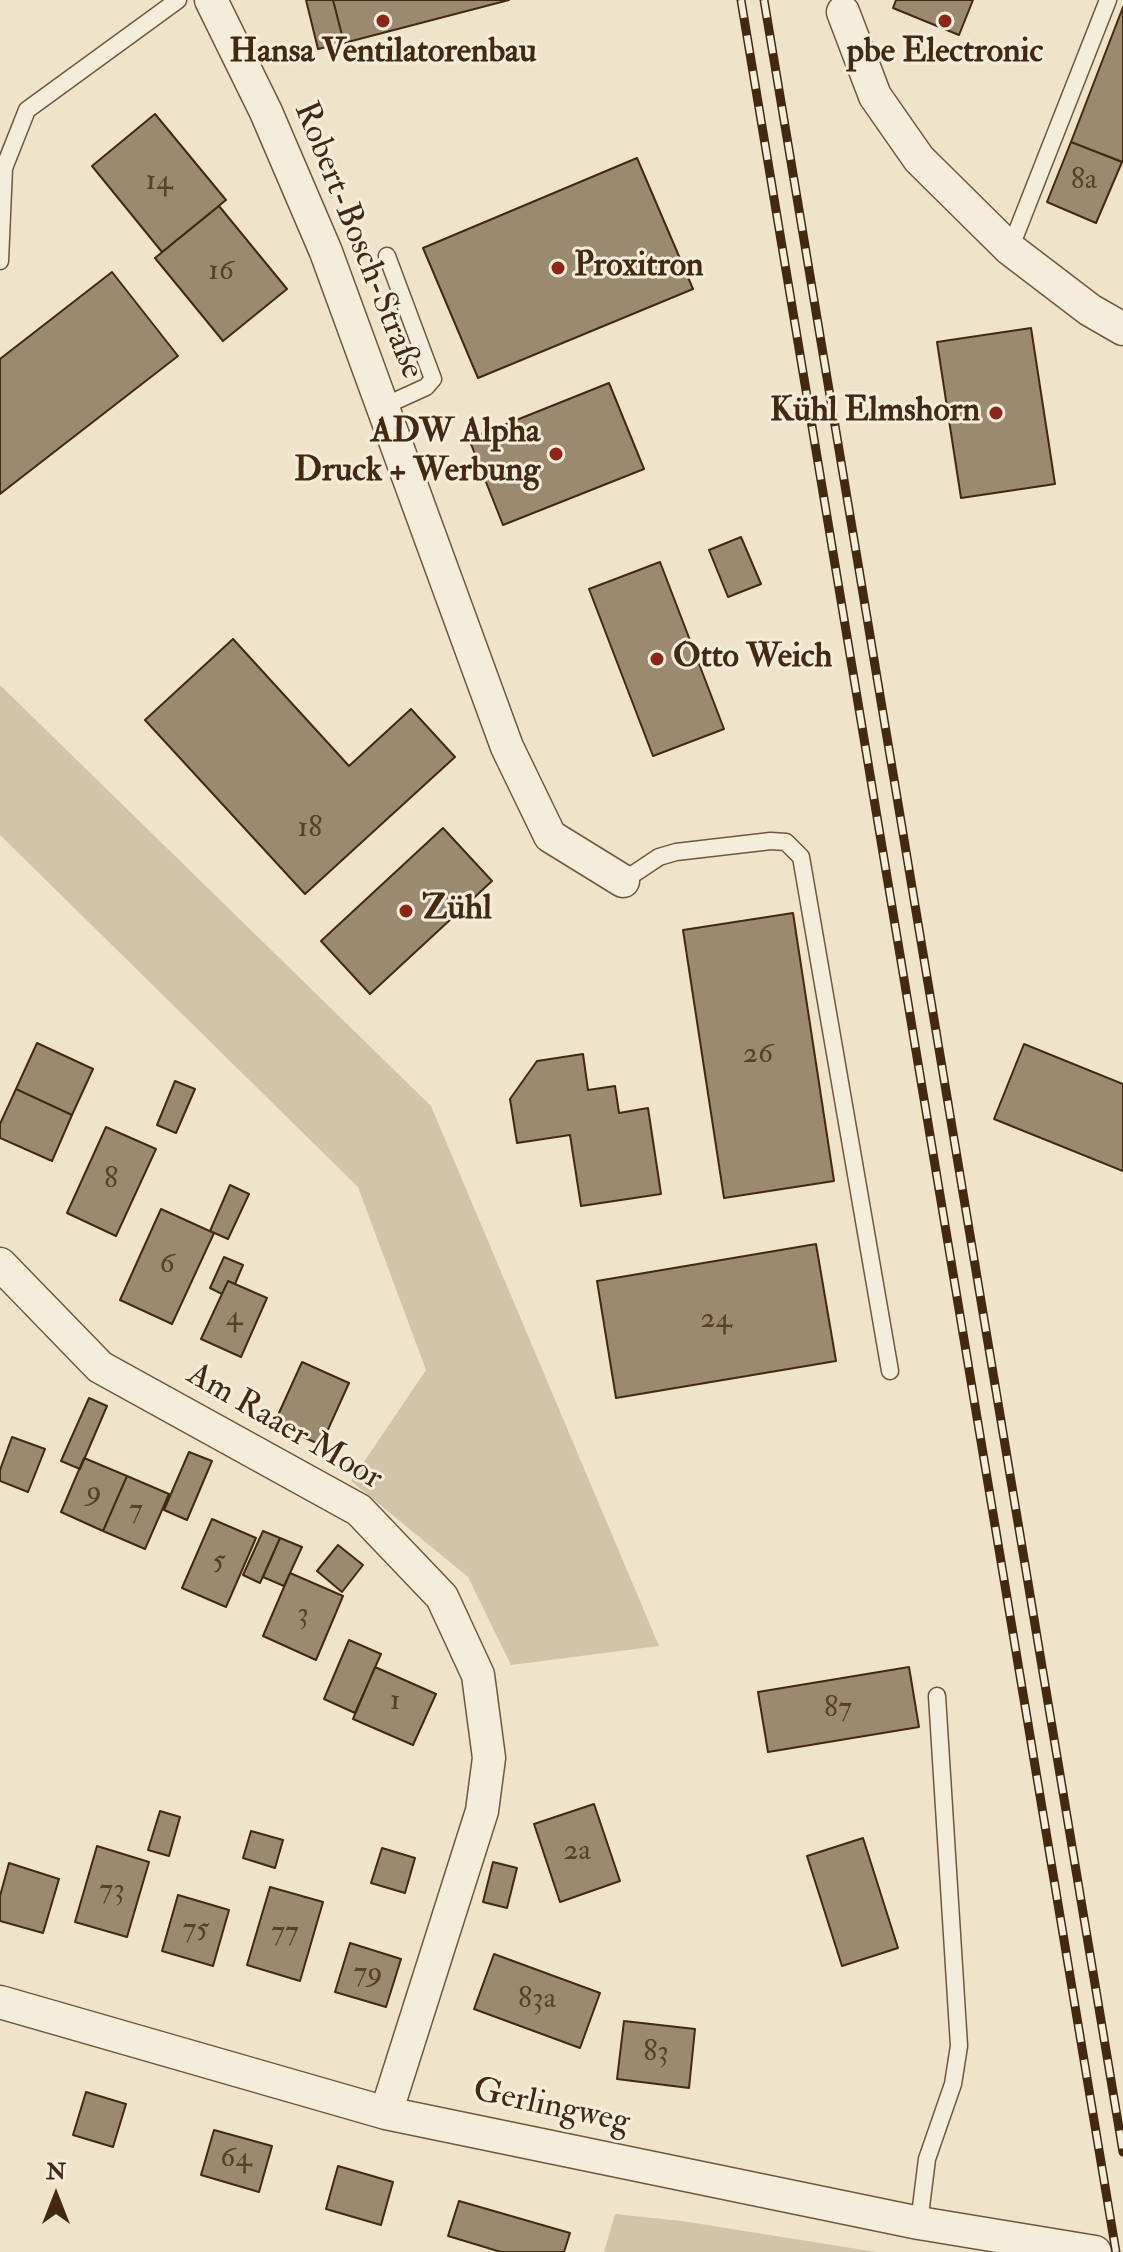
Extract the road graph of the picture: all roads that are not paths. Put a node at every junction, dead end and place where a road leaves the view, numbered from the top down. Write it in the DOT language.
graph roads {
  1 [pos="178,0"];
  2 [pos="211,0"];
  3 [pos="1108,0"];
  4 [pos="845,6"];
  5 [pos="1010,249"];
  6 [pos="387,256"];
  7 [pos="0,261"];
  8 [pos="1123,329"];
  9 [pos="382,407"];
  10 [pos="623,881"];
  11 [pos="0,1264"];
  12 [pos="890,1371"];
  13 [pos="937,1696"];
  14 [pos="0,2002"];
  15 [pos="386,2113"];
  16 [pos="919,2223"];
  17 [pos="1095,2252"];
  1 -- 7 [label="lane"];
  2 -- 9 [label="street, Robert-Bosch-Straße"];
  3 -- 5 [label="lane"];
  4 -- 5 [label="street"];
  5 -- 8 [label="street"];
  6 -- 9 [label="lane"];
  9 -- 10 [label="street, Robert-Bosch-Straße"];
  10 -- 12 [label="lane"];
  11 -- 15 [label="street, Am Raaer Moor"];
  13 -- 16 [label="lane"];
  14 -- 15 [label="street, Gerlingweg"];
  15 -- 16 [label="street, Gerlingweg"];
  16 -- 17 [label="street, Gerlingweg"];
}
